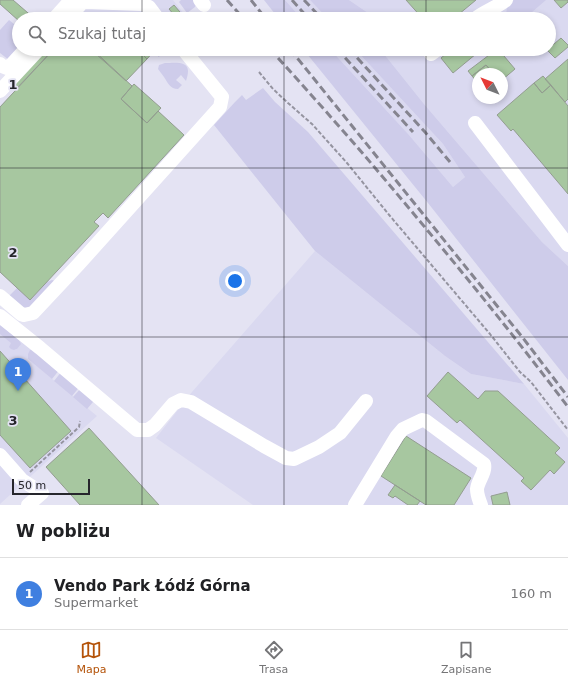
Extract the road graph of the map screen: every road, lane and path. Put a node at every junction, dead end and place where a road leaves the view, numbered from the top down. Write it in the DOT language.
graph roads {
  1 [pos="71,0"];
  2 [pos="506,0"];
  3 [pos="153,4"];
  4 [pos="60,12"];
  5 [pos="74,12"];
  6 [pos="486,12"];
  7 [pos="19,56"];
  8 [pos="33,56"];
  9 [pos="189,56"];
  10 [pos="0,64"];
  11 [pos="259,72"];
  12 [pos="0,92"];
  13 [pos="475,123"];
  14 [pos="568,245"];
  15 [pos="0,296"];
  16 [pos="0,316"];
  17 [pos="366,401"];
  18 [pos="80,420"];
  19 [pos="568,430"];
  20 [pos="0,455"];
  21 [pos="22,480"];
  22 [pos="360,503"];
  23 [pos="28,505"];
  24 [pos="480,505"];
  1 -- 4 [label="lane"];
  2 -- 6 [label="lane"];
  3 -- 5 [label="lane"];
  7 -- 10 [label="lane"];
  8 -- 12 [label="lane"];
  9 -- 15 [label="lane"];
  11 -- 19 [label="path"];
  13 -- 14 [label="lane"];
  16 -- 17 [label="lane"];
  18 -- 21 [label="path"];
  20 -- 21 [label="lane"];
  21 -- 23 [label="lane"];
  22 -- 24 [label="lane"];
}
